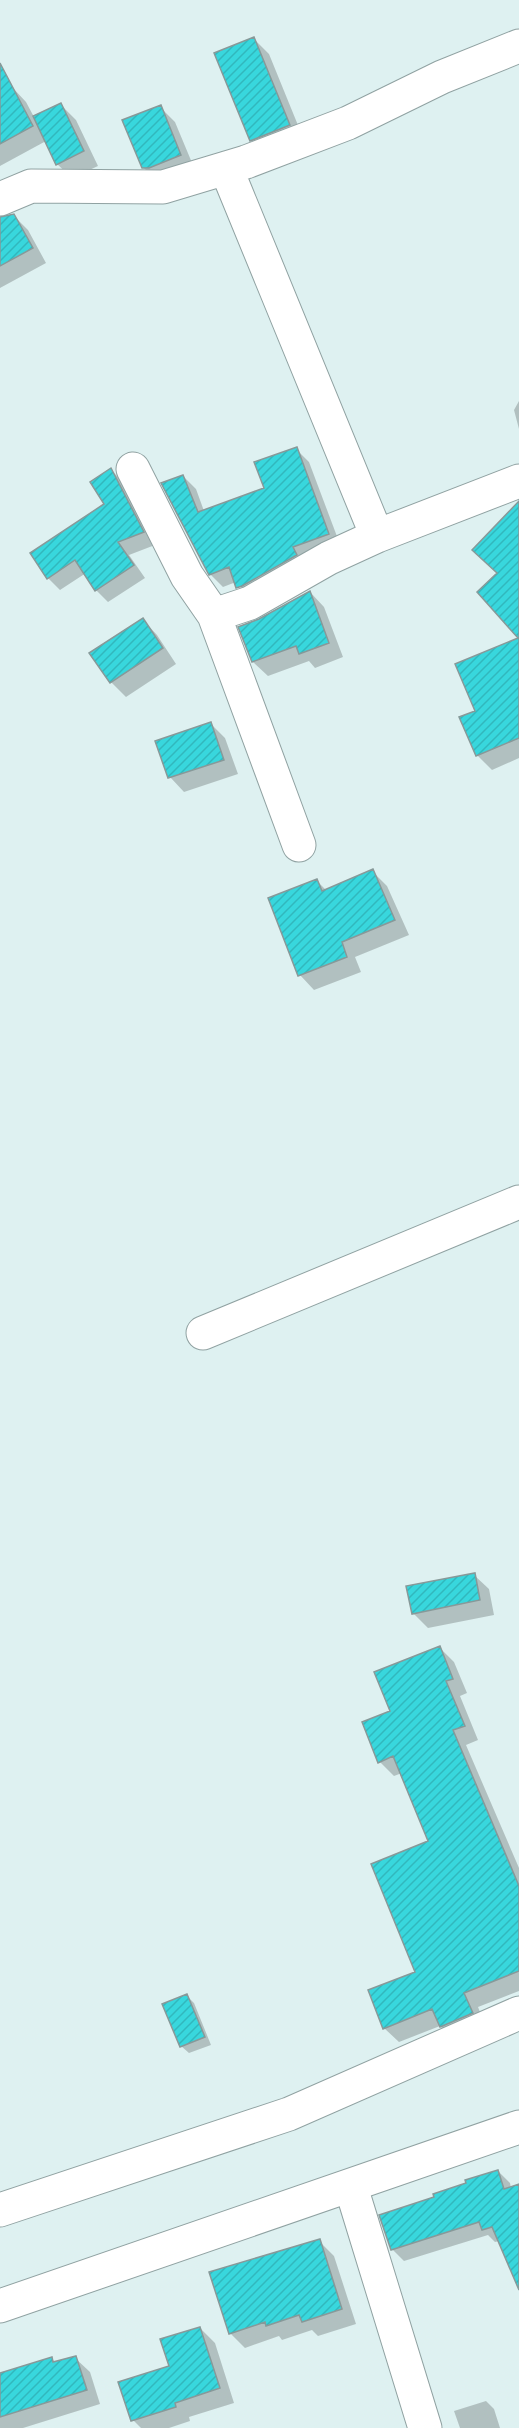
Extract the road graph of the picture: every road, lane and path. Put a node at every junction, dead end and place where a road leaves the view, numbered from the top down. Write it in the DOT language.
graph roads {
  1 [pos="519,46"];
  2 [pos="226,168"];
  3 [pos="0,199"];
  4 [pos="133,468"];
  5 [pos="519,481"];
  6 [pos="377,536"];
  7 [pos="214,615"];
  8 [pos="299,845"];
  9 [pos="519,1202"];
  10 [pos="203,1333"];
  11 [pos="519,2013"];
  12 [pos="519,2127"];
  13 [pos="351,2187"];
  14 [pos="0,2210"];
  15 [pos="0,2306"];
  16 [pos="425,2428"];
  1 -- 2 [label="street"];
  2 -- 3 [label="street"];
  2 -- 6 [label="street"];
  4 -- 7 [label="street"];
  5 -- 6 [label="street"];
  6 -- 7 [label="street"];
  7 -- 8 [label="street"];
  9 -- 10 [label="street"];
  11 -- 14 [label="street"];
  12 -- 13 [label="street"];
  13 -- 15 [label="street"];
  13 -- 16 [label="street"];
}
